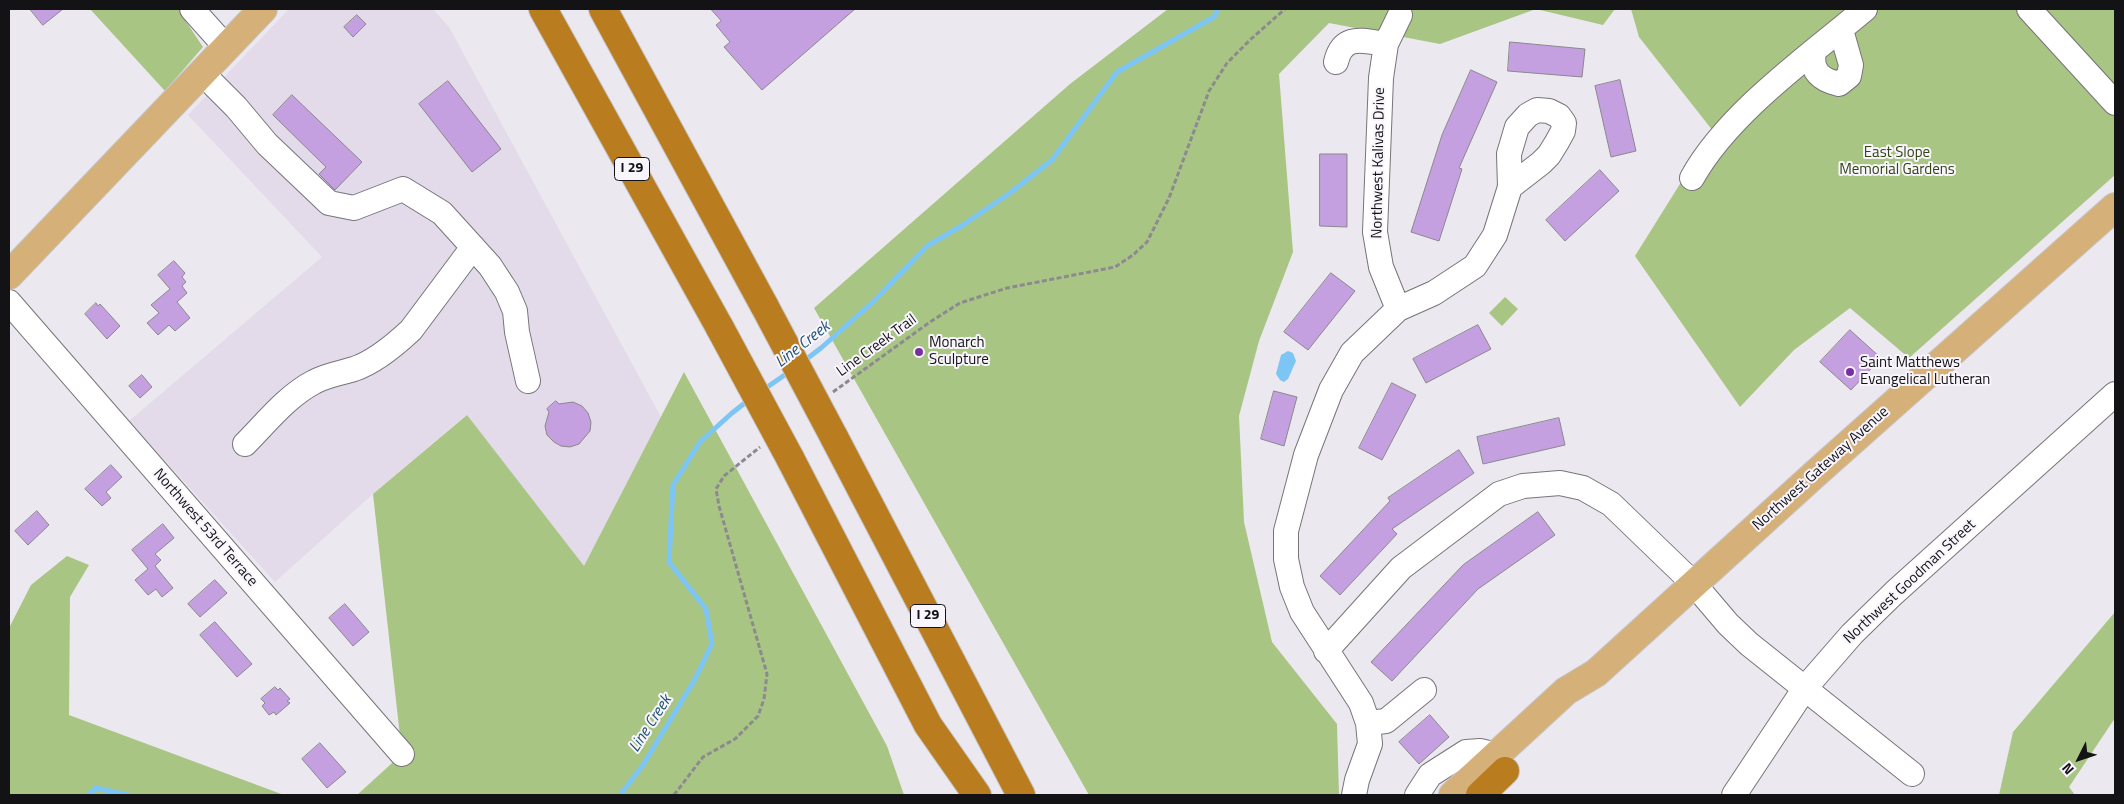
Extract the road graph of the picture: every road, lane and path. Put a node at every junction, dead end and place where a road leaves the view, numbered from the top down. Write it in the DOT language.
graph roads {
  1 [pos="192,9"];
  2 [pos="263,9"];
  3 [pos="543,9"];
  4 [pos="603,9"];
  5 [pos="1285,9"];
  6 [pos="1865,9"];
  7 [pos="2029,9"];
  8 [pos="1400,15"];
  9 [pos="1840,30"];
  10 [pos="1386,44"];
  11 [pos="226,47"];
  12 [pos="1814,52"];
  13 [pos="1336,62"];
  14 [pos="202,73"];
  15 [pos="2115,103"];
  16 [pos="1692,178"];
  17 [pos="1510,187"];
  18 [pos="2115,207"];
  19 [pos="473,247"];
  20 [pos="9,275"];
  21 [pos="9,302"];
  22 [pos="1398,309"];
  23 [pos="528,381"];
  24 [pos="2115,394"];
  25 [pos="825,397"];
  26 [pos="245,444"];
  27 [pos="762,444"];
  28 [pos="1694,584"];
  29 [pos="1326,651"];
  30 [pos="1805,688"];
  31 [pos="1424,690"];
  32 [pos="1368,723"];
  33 [pos="928,725"];
  34 [pos="402,754"];
  35 [pos="1501,763"];
  36 [pos="1912,774"];
  37 [pos="674,795"];
  38 [pos="952,795"];
  39 [pos="977,795"];
  40 [pos="1021,795"];
  41 [pos="1354,795"];
  42 [pos="1417,795"];
  43 [pos="1453,795"];
  44 [pos="1480,795"];
  45 [pos="1734,795"];
  1 -- 11 [label="street"];
  2 -- 11 [label="main road"];
  3 -- 33 [label="highway, I 29, bridge"];
  4 -- 40 [label="highway, I 29, bridge"];
  5 -- 25 [label="path, Line Creek Trail"];
  6 -- 9 [label="street"];
  7 -- 15 [label="street"];
  8 -- 10 [label="street, Northwest Kalivas Drive"];
  9 -- 12 [label="street"];
  9 -- 12 [label="street"];
  10 -- 13 [label="street"];
  10 -- 22 [label="street, Northwest Kalivas Drive"];
  11 -- 14 [label="main road"];
  12 -- 16 [label="street"];
  14 -- 19 [label="street"];
  14 -- 20 [label="main road"];
  17 -- 22 [label="street"];
  18 -- 28 [label="main road, Northwest Gateway Avenue"];
  19 -- 23 [label="street"];
  19 -- 26 [label="street"];
  21 -- 34 [label="street, Northwest 53rd Terrace"];
  22 -- 29 [label="street"];
  24 -- 30 [label="street, Northwest Goodman Street"];
  27 -- 37 [label="path"];
  28 -- 29 [label="street"];
  28 -- 30 [label="street"];
  28 -- 35 [label="main road, Northwest Gateway Avenue"];
  29 -- 32 [label="street"];
  30 -- 36 [label="street"];
  30 -- 45 [label="street, Northwest Goodman Street"];
  31 -- 32 [label="street"];
  32 -- 41 [label="street"];
  33 -- 38 [label="highway, I 29"];
  33 -- 39 [label="highway"];
  35 -- 42 [label="street"];
  35 -- 43 [label="main road, Northwest Gateway Avenue"];
  35 -- 44 [label="highway"];
}
